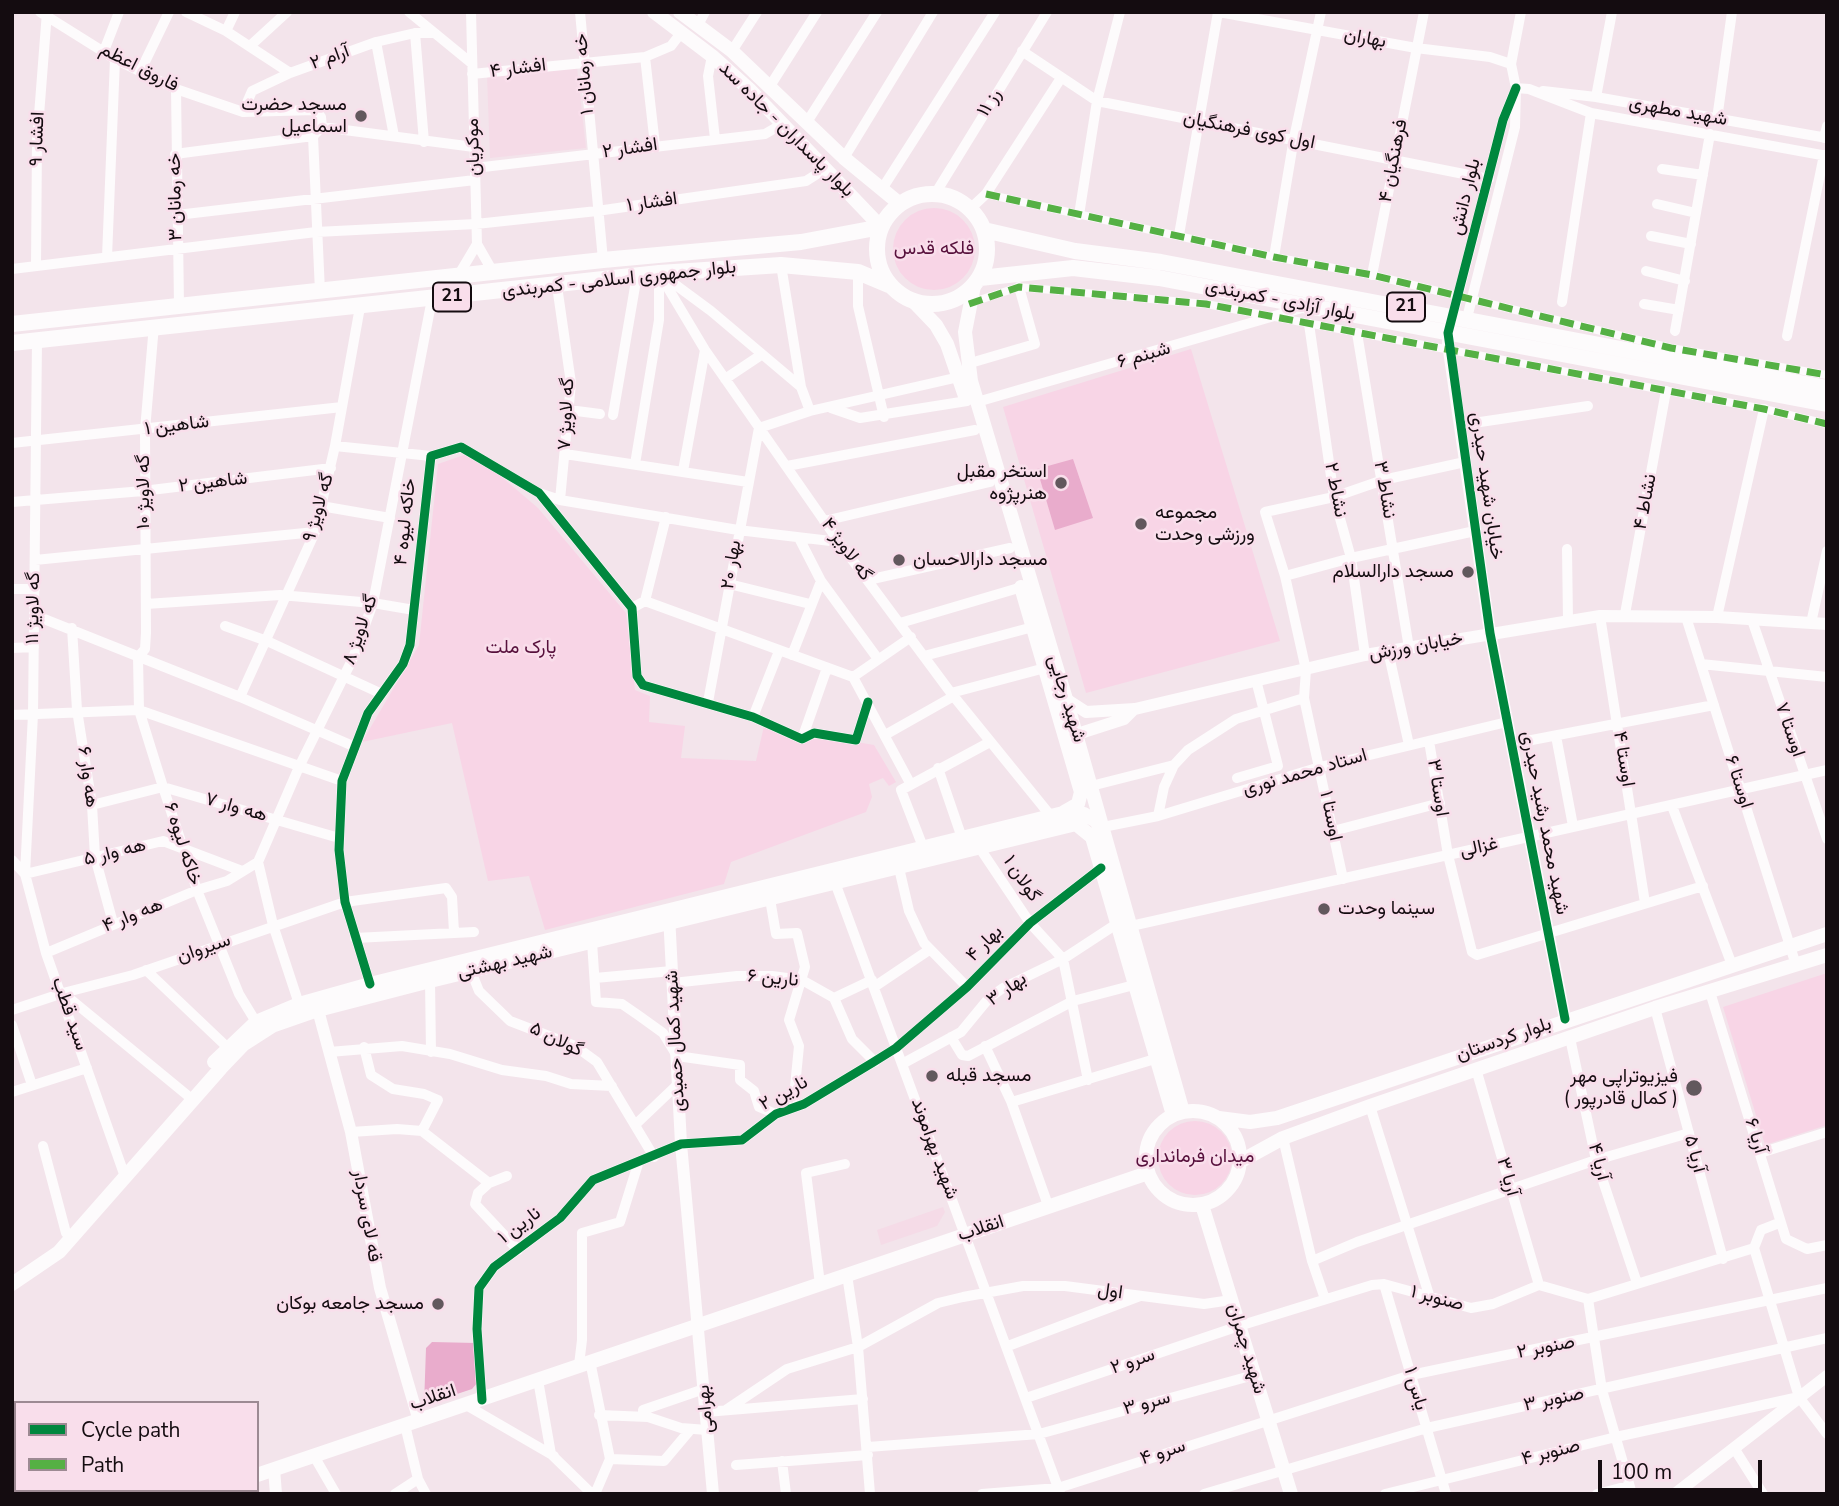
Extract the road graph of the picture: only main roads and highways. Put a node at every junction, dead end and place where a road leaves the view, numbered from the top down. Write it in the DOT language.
graph roads {
  1 [pos="654,12"];
  2 [pos="681,12"];
  3 [pos="701,19"];
  4 [pos="900,204"];
  5 [pos="881,228"];
  6 [pos="984,230"];
  7 [pos="1075,251"];
  8 [pos="1073,268"];
  9 [pos="977,282"];
  10 [pos="889,285"];
  11 [pos="913,301"];
  12 [pos="12,324"];
  13 [pos="1455,332"];
  14 [pos="12,343"];
  15 [pos="963,371"];
  16 [pos="1827,388"];
  17 [pos="972,401"];
  18 [pos="1827,404"];
  19 [pos="1072,736"];
  20 [pos="1057,814"];
  21 [pos="1100,832"];
  22 [pos="833,876"];
  23 [pos="669,918"];
  24 [pos="1124,925"];
  25 [pos="1827,934"];
  26 [pos="1827,955"];
  27 [pos="1178,1113"];
  28 [pos="1219,1118"];
  29 [pos="1277,1118"];
  30 [pos="1283,1138"];
  31 [pos="1241,1161"];
  32 [pos="1149,1173"];
  33 [pos="1202,1205"];
  34 [pos="12,1276"];
  35 [pos="12,1284"];
  36 [pos="259,1474"];
  37 [pos="1291,1494"];
  1 -- 5 [label="main road, بلوار پاسداران - جاده سد"];
  2 -- 3 [label="main road, بلوار پاسداران - جاده سد"];
  3 -- 4 [label="main road, بلوار پاسداران - جاده سد"];
  4 -- 5 [label="main road"];
  4 -- 6 [label="main road"];
  5 -- 10 [label="main road"];
  5 -- 12 [label="main road, بلوار جمهوری اسلامی - کمربندی / 21"];
  6 -- 7 [label="main road, بلوار آزادی - کمربندی / 21"];
  6 -- 9 [label="main road"];
  7 -- 8 [label="main road"];
  7 -- 13 [label="main road, بلوار آزادی - کمربندی / 21"];
  8 -- 9 [label="main road, بلوار آزادی - کمربندی / 21"];
  8 -- 13 [label="main road, بلوار آزادی - کمربندی / 21"];
  9 -- 11 [label="main road, 21"];
  9 -- 15 [label="main road, شهید رجایی"];
  10 -- 11 [label="main road, 21"];
  10 -- 14 [label="main road, بلوار جمهوری اسلامی - کمربندی / 21"];
  11 -- 15 [label="main road, شهید رجایی"];
  13 -- 16 [label="main road, بلوار آزادی - کمربندی / 21"];
  13 -- 18 [label="main road, بلوار آزادی - کمربندی / 21"];
  15 -- 17 [label="main road, شهید رجایی"];
  17 -- 19 [label="main road, شهید رجایی"];
  17 -- 19 [label="main road, شهید رجایی"];
  19 -- 20 [label="main road, شهید رجایی"];
  19 -- 21 [label="main road, شهید رجایی"];
  20 -- 21 [label="main road"];
  20 -- 22 [label="main road, شهید بهشتی"];
  21 -- 22 [label="main road, شهید بهشتی"];
  21 -- 24 [label="main road, شهید رجایی"];
  21 -- 24 [label="main road, شهید رجایی"];
  22 -- 23 [label="main road, شهید بهشتی"];
  22 -- 23 [label="main road, شهید بهشتی"];
  23 -- 34 [label="main road, شهید بهشتی"];
  23 -- 35 [label="main road, شهید بهشتی"];
  24 -- 27 [label="main road, شهید رجایی"];
  24 -- 27 [label="main road, شهید رجایی"];
  25 -- 29 [label="main road, بلوار کردستان"];
  26 -- 30 [label="main road, بلوار کردستان"];
  27 -- 28 [label="main road"];
  27 -- 32 [label="main road"];
  28 -- 29 [label="main road, بلوار کردستان"];
  28 -- 31 [label="main road"];
  29 -- 30 [label="main road"];
  30 -- 31 [label="main road, بلوار کردستان"];
  31 -- 33 [label="main road"];
  32 -- 33 [label="main road"];
  32 -- 36 [label="main road, انقلاب"];
  33 -- 37 [label="main road, شهید چمران"];
}
